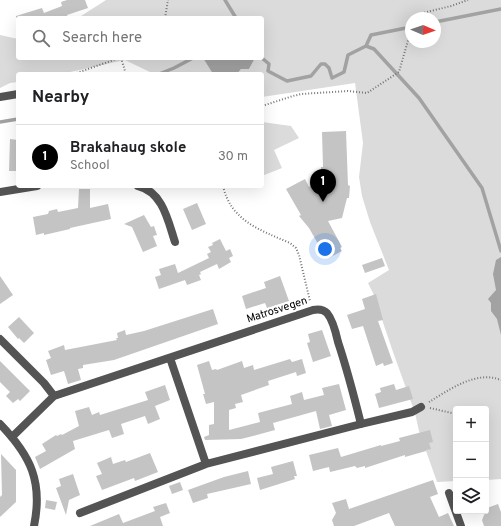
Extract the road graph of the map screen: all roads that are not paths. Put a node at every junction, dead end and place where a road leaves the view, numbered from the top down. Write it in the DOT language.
graph roads {
  1 [pos="16,94"];
  2 [pos="0,97"];
  3 [pos="25,188"];
  4 [pos="146,188"];
  5 [pos="0,192"];
  6 [pos="175,242"];
  7 [pos="0,339"];
  8 [pos="170,358"];
  9 [pos="54,396"];
  10 [pos="421,407"];
  11 [pos="0,424"];
  12 [pos="361,424"];
  13 [pos="12,437"];
  14 [pos="206,464"];
  15 [pos="449,493"];
  16 [pos="80,513"];
  17 [pos="34,526"];
  18 [pos="461,526"];
  1 -- 2 [label="street"];
  3 -- 5 [label="street"];
  4 -- 6 [label="street"];
  7 -- 9 [label="street"];
  8 -- 9 [label="street, Matrosvegen"];
  8 -- 12 [label="street, Matrosvegen"];
  8 -- 14 [label="street"];
  9 -- 13 [label="street, Matrosvegen"];
  10 -- 12 [label="street"];
  11 -- 13 [label="street"];
  12 -- 14 [label="street"];
  13 -- 17 [label="street"];
  14 -- 16 [label="street"];
  15 -- 18 [label="street"];
}
